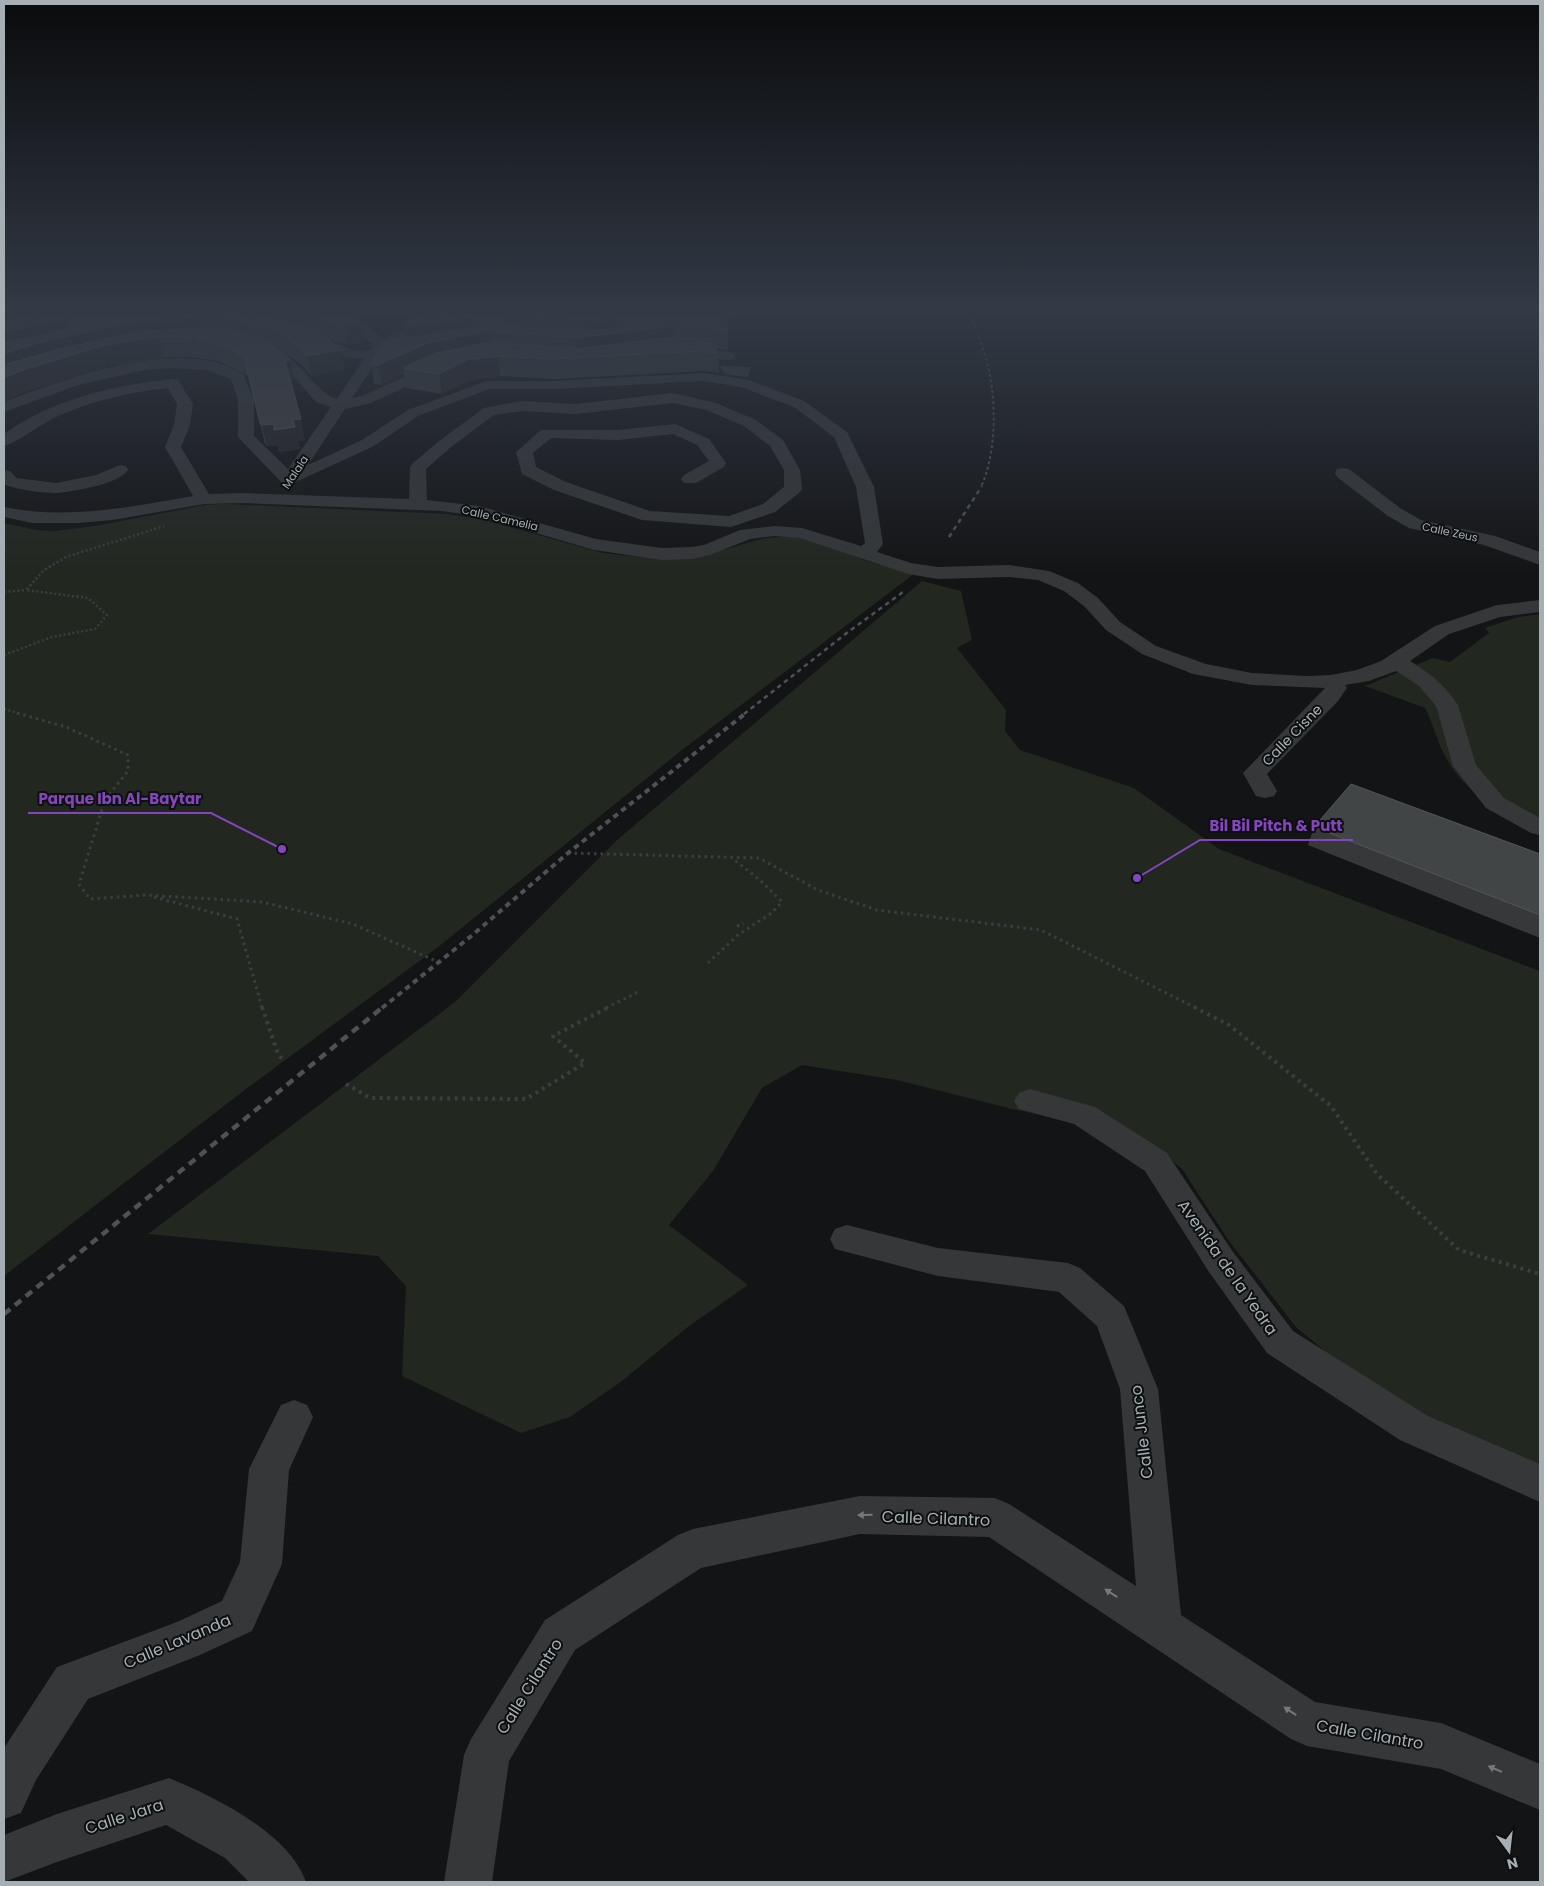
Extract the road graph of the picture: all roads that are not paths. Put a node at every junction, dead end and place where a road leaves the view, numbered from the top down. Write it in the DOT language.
graph roads {
  1 [pos="24,399"];
  2 [pos="93,399"];
  3 [pos="182,399"];
  4 [pos="246,399"];
  5 [pos="321,399"];
  6 [pos="345,399"];
  7 [pos="368,399"];
  8 [pos="450,399"];
  9 [pos="663,399"];
  10 [pos="678,399"];
  11 [pos="786,399"];
  12 [pos="341,405"];
  13 [pos="4,407"];
  14 [pos="372,421"];
  15 [pos="4,441"];
  16 [pos="299,453"];
  17 [pos="120,470"];
  18 [pos="1342,473"];
  19 [pos="4,475"];
  20 [pos="690,479"];
  21 [pos="289,480"];
  22 [pos="204,498"];
  23 [pos="277,499"];
  24 [pos="418,505"];
  25 [pos="4,512"];
  26 [pos="731,522"];
  27 [pos="746,534"];
  28 [pos="865,553"];
  29 [pos="1540,559"];
  30 [pos="1540,606"];
  31 [pos="1396,662"];
  32 [pos="1331,681"];
  33 [pos="1265,791"];
  34 [pos="1540,828"];
  35 [pos="1030,1101"];
  36 [pos="847,1239"];
  37 [pos="294,1417"];
  38 [pos="1540,1483"];
  39 [pos="1160,1624"];
  40 [pos="1540,1787"];
  41 [pos="4,1796"];
  42 [pos="4,1859"];
  43 [pos="282,1882"];
  44 [pos="468,1882"];
  1 -- 13 [label="street"];
  2 -- 15 [label="street"];
  3 -- 22 [label="street"];
  4 -- 21 [label="street"];
  5 -- 12 [label="street"];
  6 -- 12 [label="street, Malala"];
  7 -- 12 [label="street"];
  8 -- 21 [label="street"];
  9 -- 24 [label="street"];
  10 -- 26 [label="street"];
  11 -- 28 [label="street"];
  12 -- 16 [label="street, Malala"];
  14 -- 16 [label="street"];
  16 -- 21 [label="street, Malala"];
  17 -- 19 [label="street"];
  18 -- 29 [label="street, Calle Zeus"];
  20 -- 26 [label="street"];
  21 -- 23 [label="street, Malala"];
  22 -- 23 [label="street, Calle Camelia"];
  22 -- 25 [label="street, Calle Camelia"];
  23 -- 24 [label="street, Calle Camelia"];
  24 -- 27 [label="street, Calle Camelia"];
  26 -- 27 [label="street"];
  27 -- 28 [label="street, Calle Camelia"];
  28 -- 32 [label="street, Calle Camelia"];
  30 -- 31 [label="street, Calle Camelia"];
  31 -- 32 [label="street, Calle Camelia"];
  31 -- 34 [label="street"];
  32 -- 33 [label="street, Calle Cisne"];
  35 -- 38 [label="street, Avenida de la Yedra"];
  36 -- 39 [label="street, Calle Junco"];
  37 -- 41 [label="street, Calle Lavanda"];
  40 -- 39 [label="street, Calle Cilantro, one-way"];
  39 -- 44 [label="street, Calle Cilantro, one-way"];
  42 -- 43 [label="street, Calle Jara"];
}
